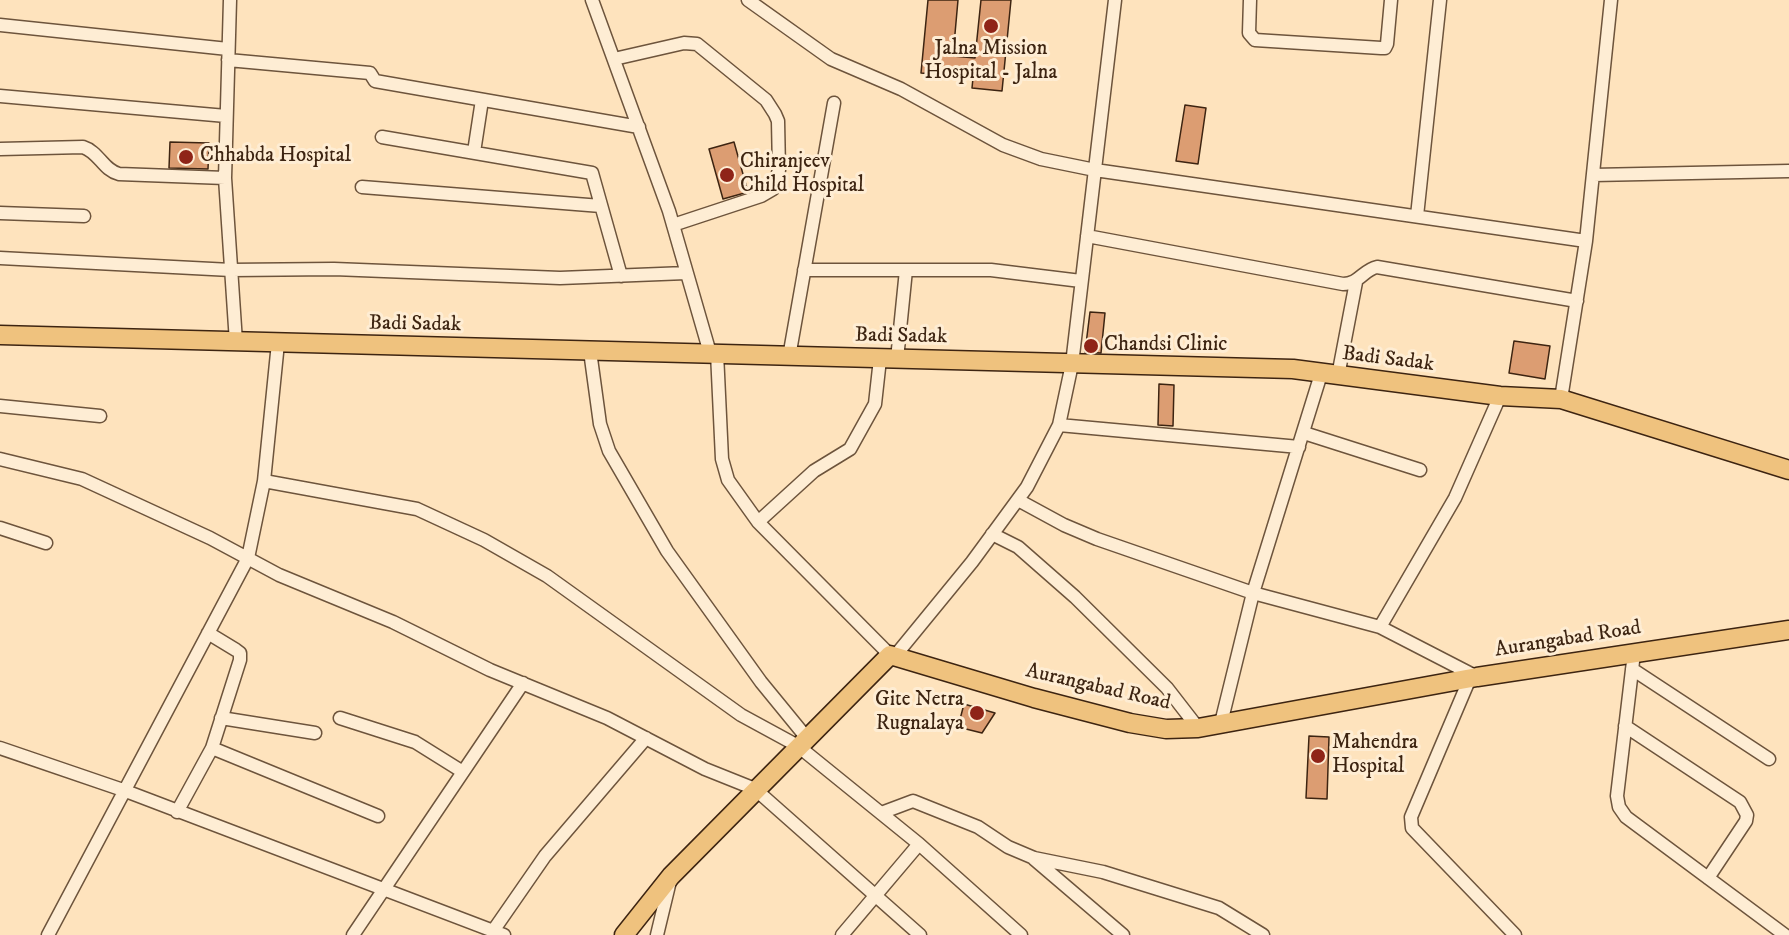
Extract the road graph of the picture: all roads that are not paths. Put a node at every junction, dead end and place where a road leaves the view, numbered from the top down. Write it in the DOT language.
graph roads {
  1 [pos="230,0"];
  2 [pos="592,0"];
  3 [pos="748,0"];
  4 [pos="1115,0"];
  5 [pos="1250,0"];
  6 [pos="1391,0"];
  7 [pos="1440,0"];
  8 [pos="1611,0"];
  9 [pos="0,26"];
  10 [pos="228,54"];
  11 [pos="614,59"];
  12 [pos="0,96"];
  13 [pos="482,100"];
  14 [pos="834,103"];
  15 [pos="226,116"];
  16 [pos="639,126"];
  17 [pos="382,137"];
  18 [pos="0,149"];
  19 [pos="474,152"];
  20 [pos="1095,170"];
  21 [pos="1789,171"];
  22 [pos="1593,175"];
  23 [pos="225,178"];
  24 [pos="362,187"];
  25 [pos="601,206"];
  26 [pos="0,213"];
  27 [pos="84,216"];
  28 [pos="1417,216"];
  29 [pos="673,225"];
  30 [pos="1087,236"];
  31 [pos="1586,241"];
  32 [pos="0,258"];
  33 [pos="231,270"];
  34 [pos="804,270"];
  35 [pos="906,270"];
  36 [pos="686,273"];
  37 [pos="621,276"];
  38 [pos="1082,281"];
  39 [pos="1356,282"];
  40 [pos="1577,301"];
  41 [pos="0,335"];
  42 [pos="236,342"];
  43 [pos="278,344"];
  44 [pos="590,351"];
  45 [pos="714,353"];
  46 [pos="789,357"];
  47 [pos="889,359"];
  48 [pos="1072,364"];
  49 [pos="1329,375"];
  50 [pos="1500,396"];
  51 [pos="1561,399"];
  52 [pos="0,406"];
  53 [pos="100,416"];
  54 [pos="1059,425"];
  55 [pos="1304,433"];
  56 [pos="1299,447"];
  57 [pos="0,459"];
  58 [pos="1420,470"];
  59 [pos="1789,470"];
  60 [pos="264,481"];
  61 [pos="1017,500"];
  62 [pos="758,522"];
  63 [pos="0,528"];
  64 [pos="992,534"];
  65 [pos="46,543"];
  66 [pos="248,558"];
  67 [pos="1253,593"];
  68 [pos="1380,627"];
  69 [pos="1789,630"];
  70 [pos="208,633"];
  71 [pos="892,655"];
  72 [pos="1634,661"];
  73 [pos="1473,678"];
  74 [pos="523,683"];
  75 [pos="221,718"];
  76 [pos="340,718"];
  77 [pos="1221,723"];
  78 [pos="1625,726"];
  79 [pos="1198,728"];
  80 [pos="315,733"];
  81 [pos="646,738"];
  82 [pos="802,742"];
  83 [pos="0,748"];
  84 [pos="212,748"];
  85 [pos="1769,759"];
  86 [pos="463,772"];
  87 [pos="755,789"];
  88 [pos="123,790"];
  89 [pos="177,812"];
  90 [pos="881,813"];
  91 [pos="378,816"];
  92 [pos="919,844"];
  93 [pos="1034,858"];
  94 [pos="671,876"];
  95 [pos="1708,878"];
  96 [pos="384,891"];
  97 [pos="876,895"];
  98 [pos="1006,930"];
  99 [pos="499,933"];
  100 [pos="48,935"];
  101 [pos="353,935"];
  102 [pos="624,935"];
  103 [pos="657,935"];
  104 [pos="842,935"];
  105 [pos="921,935"];
  106 [pos="1021,935"];
  107 [pos="1123,935"];
  108 [pos="1263,935"];
  109 [pos="1515,935"];
  110 [pos="1785,935"];
  1 -- 10 [label="street"];
  2 -- 11 [label="street"];
  3 -- 20 [label="street"];
  4 -- 20 [label="street"];
  5 -- 6 [label="street"];
  7 -- 28 [label="street"];
  8 -- 22 [label="street"];
  9 -- 10 [label="street"];
  10 -- 13 [label="street"];
  10 -- 15 [label="street"];
  11 -- 16 [label="street"];
  11 -- 29 [label="street"];
  12 -- 15 [label="street"];
  13 -- 16 [label="street"];
  13 -- 19 [label="street"];
  14 -- 34 [label="street"];
  15 -- 23 [label="street"];
  16 -- 29 [label="street"];
  17 -- 19 [label="street"];
  18 -- 23 [label="street"];
  19 -- 25 [label="street"];
  20 -- 28 [label="street"];
  20 -- 30 [label="street"];
  21 -- 22 [label="street"];
  22 -- 31 [label="street"];
  23 -- 33 [label="street"];
  24 -- 25 [label="street"];
  25 -- 37 [label="street"];
  26 -- 27 [label="street"];
  28 -- 31 [label="street"];
  29 -- 36 [label="street"];
  30 -- 38 [label="street"];
  30 -- 39 [label="street"];
  31 -- 40 [label="street"];
  32 -- 33 [label="street"];
  33 -- 37 [label="street"];
  33 -- 42 [label="street"];
  34 -- 35 [label="street"];
  34 -- 46 [label="street"];
  35 -- 38 [label="street"];
  35 -- 47 [label="street"];
  36 -- 37 [label="street"];
  36 -- 45 [label="street"];
  38 -- 48 [label="street"];
  39 -- 40 [label="street"];
  39 -- 49 [label="street"];
  40 -- 51 [label="street"];
  41 -- 42 [label="main road, Badi Sadak"];
  42 -- 43 [label="main road, Badi Sadak"];
  43 -- 44 [label="main road, Badi Sadak"];
  43 -- 60 [label="street"];
  44 -- 45 [label="main road, Badi Sadak"];
  44 -- 82 [label="street"];
  45 -- 46 [label="main road, Badi Sadak"];
  45 -- 62 [label="street"];
  46 -- 47 [label="main road, Badi Sadak"];
  47 -- 48 [label="main road, Badi Sadak"];
  47 -- 62 [label="street"];
  48 -- 49 [label="main road, Badi Sadak"];
  48 -- 54 [label="street"];
  49 -- 50 [label="main road, Badi Sadak"];
  49 -- 55 [label="street"];
  50 -- 51 [label="main road, Badi Sadak"];
  50 -- 68 [label="street"];
  51 -- 59 [label="main road, Badi Sadak"];
  52 -- 53 [label="street"];
  54 -- 56 [label="street"];
  54 -- 61 [label="street"];
  55 -- 56 [label="street"];
  55 -- 58 [label="street"];
  56 -- 67 [label="street"];
  57 -- 66 [label="street"];
  60 -- 66 [label="street"];
  60 -- 82 [label="street"];
  61 -- 64 [label="street"];
  61 -- 67 [label="street"];
  62 -- 71 [label="street"];
  63 -- 65 [label="street"];
  64 -- 71 [label="street"];
  64 -- 79 [label="street"];
  66 -- 70 [label="street"];
  66 -- 74 [label="street"];
  67 -- 68 [label="street"];
  67 -- 77 [label="street"];
  68 -- 73 [label="street"];
  69 -- 72 [label="main road, Aurangabad Road"];
  70 -- 75 [label="street"];
  70 -- 88 [label="street"];
  71 -- 79 [label="main road, Aurangabad Road"];
  71 -- 82 [label="main road"];
  72 -- 73 [label="main road, Aurangabad Road"];
  72 -- 78 [label="street"];
  72 -- 85 [label="street"];
  73 -- 77 [label="main road, Aurangabad Road"];
  73 -- 109 [label="street"];
  74 -- 81 [label="street"];
  74 -- 86 [label="street"];
  75 -- 80 [label="street"];
  75 -- 84 [label="street"];
  76 -- 86 [label="street"];
  77 -- 79 [label="main road, Aurangabad Road"];
  78 -- 95 [label="street"];
  78 -- 95 [label="street"];
  81 -- 87 [label="street"];
  81 -- 99 [label="street"];
  82 -- 87 [label="main road"];
  82 -- 90 [label="street"];
  83 -- 88 [label="street"];
  84 -- 89 [label="street"];
  84 -- 91 [label="street"];
  86 -- 96 [label="street"];
  87 -- 94 [label="main road"];
  87 -- 97 [label="street"];
  88 -- 89 [label="street"];
  88 -- 100 [label="street"];
  89 -- 96 [label="street"];
  90 -- 92 [label="street"];
  90 -- 93 [label="street"];
  92 -- 97 [label="street"];
  92 -- 98 [label="street"];
  93 -- 107 [label="street"];
  93 -- 108 [label="street"];
  94 -- 102 [label="main road"];
  94 -- 103 [label="street"];
  95 -- 110 [label="street"];
  96 -- 99 [label="street"];
  96 -- 101 [label="street"];
  97 -- 104 [label="street"];
  97 -- 105 [label="street"];
  98 -- 106 [label="street"];
}
